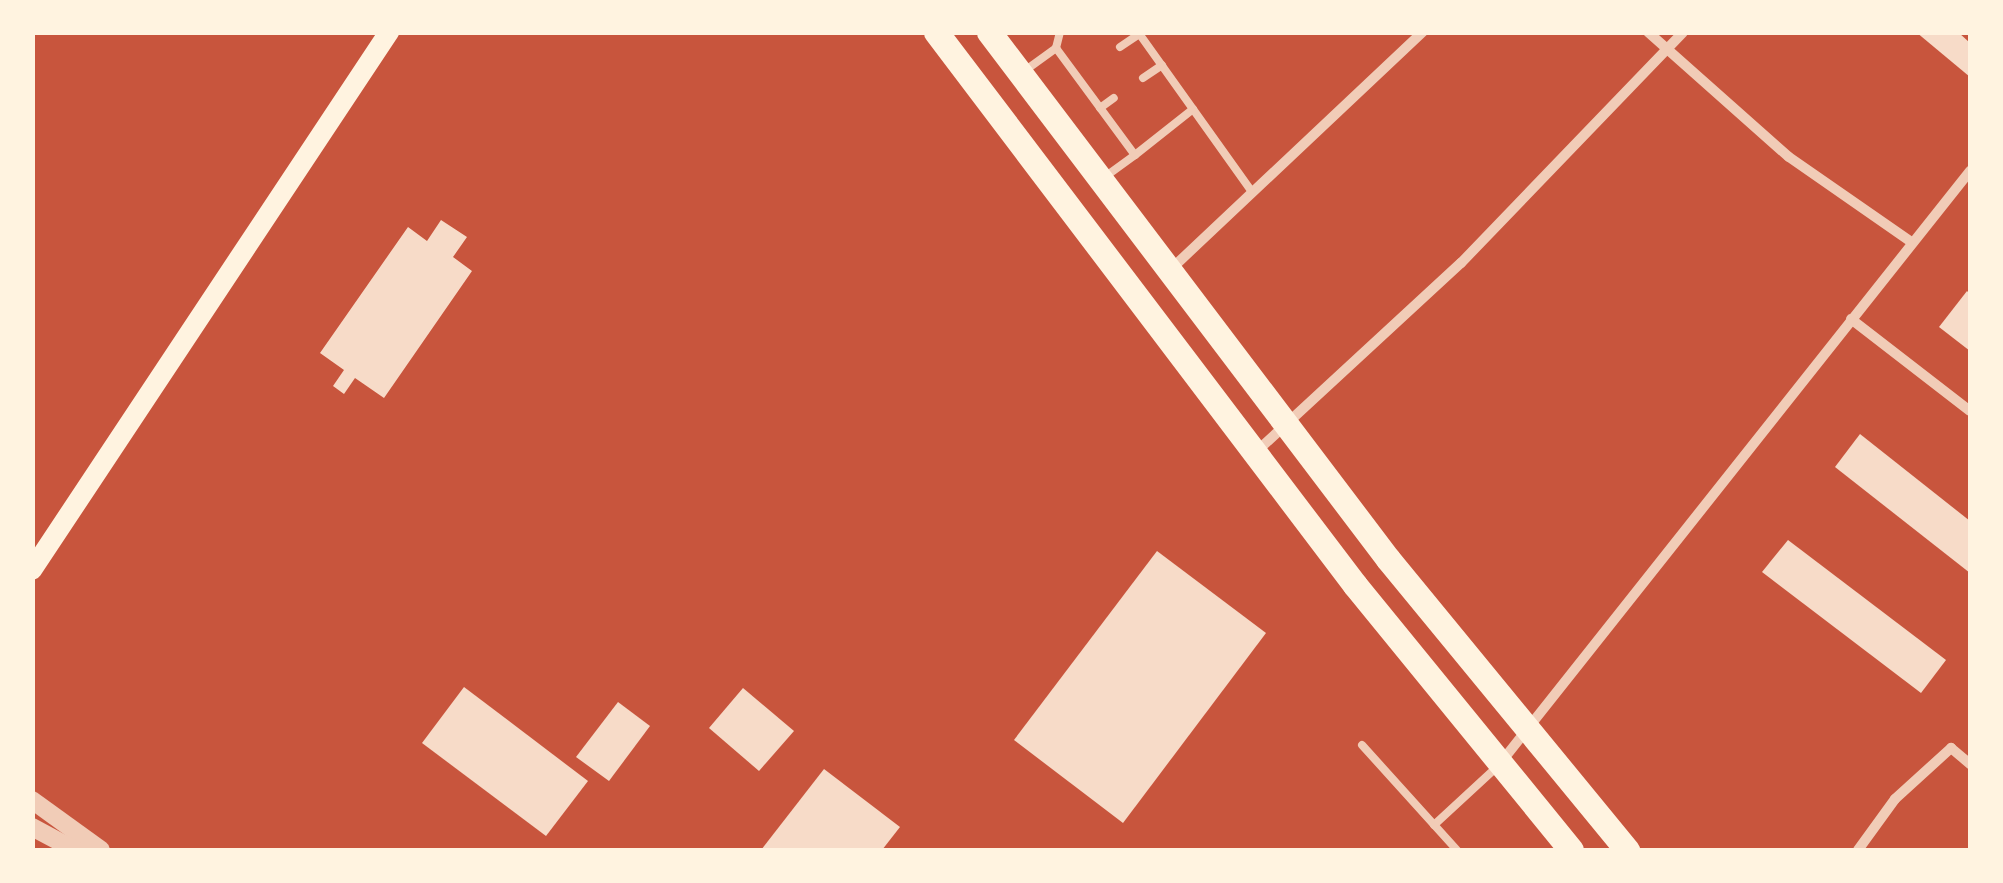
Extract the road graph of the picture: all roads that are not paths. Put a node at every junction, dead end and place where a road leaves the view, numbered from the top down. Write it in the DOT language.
graph roads {
  1 [pos="390,32"];
  2 [pos="989,32"];
  3 [pos="1060,32"];
  4 [pos="1422,32"];
  5 [pos="1648,32"];
  6 [pos="1684,32"];
  7 [pos="1138,33"];
  8 [pos="941,34"];
  9 [pos="1120,47"];
  10 [pos="1056,48"];
  11 [pos="1667,50"];
  12 [pos="1162,65"];
  13 [pos="1090,68"];
  14 [pos="1020,74"];
  15 [pos="1078,76"];
  16 [pos="1144,78"];
  17 [pos="1114,98"];
  18 [pos="1100,108"];
  19 [pos="1193,109"];
  20 [pos="1134,155"];
  21 [pos="1970,170"];
  22 [pos="1099,182"];
  23 [pos="1252,192"];
  24 [pos="1910,241"];
  25 [pos="1166,273"];
  26 [pos="1851,319"];
  27 [pos="1970,410"];
  28 [pos="1286,426"];
  29 [pos="1256,452"];
  30 [pos="32,570"];
  31 [pos="1526,732"];
  32 [pos="1362,745"];
  33 [pos="1970,764"];
  34 [pos="1498,766"];
  35 [pos="32,800"];
  36 [pos="1434,826"];
  37 [pos="32,827"];
  38 [pos="75,850"];
  39 [pos="101,850"];
  40 [pos="1457,850"];
  41 [pos="1571,850"];
  42 [pos="1627,850"];
  43 [pos="1858,850"];
  1 -- 30 [label="main road"];
  2 -- 14 [label="main road"];
  3 -- 10 [label="lane"];
  4 -- 23 [label="street"];
  5 -- 11 [label="street"];
  6 -- 11 [label="street"];
  7 -- 9 [label="lane"];
  7 -- 12 [label="lane"];
  8 -- 29 [label="main road"];
  10 -- 14 [label="lane"];
  10 -- 15 [label="lane"];
  11 -- 24 [label="street"];
  11 -- 28 [label="street"];
  12 -- 16 [label="lane"];
  12 -- 19 [label="lane"];
  13 -- 15 [label="lane"];
  14 -- 22 [label="main road"];
  15 -- 18 [label="lane"];
  17 -- 18 [label="lane"];
  18 -- 20 [label="lane"];
  19 -- 20 [label="lane"];
  19 -- 23 [label="lane"];
  20 -- 22 [label="lane"];
  21 -- 24 [label="street"];
  22 -- 25 [label="main road"];
  23 -- 25 [label="street"];
  24 -- 26 [label="street"];
  25 -- 28 [label="main road"];
  26 -- 27 [label="street"];
  26 -- 31 [label="street"];
  28 -- 29 [label="street"];
  28 -- 31 [label="main road"];
  29 -- 34 [label="main road"];
  31 -- 34 [label="street"];
  31 -- 42 [label="main road"];
  32 -- 36 [label="lane"];
  33 -- 43 [label="street"];
  34 -- 36 [label="lane"];
  34 -- 41 [label="main road"];
  35 -- 39 [label="street"];
  36 -- 40 [label="lane"];
  37 -- 38 [label="street"];
}
